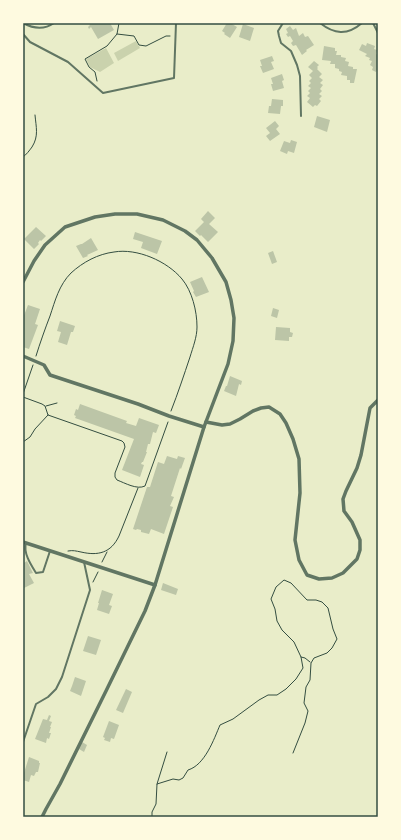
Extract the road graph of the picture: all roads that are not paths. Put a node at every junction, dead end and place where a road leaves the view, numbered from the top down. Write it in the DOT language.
graph roads {
  1 [pos="23,23"];
  2 [pos="54,23"];
  3 [pos="176,23"];
  4 [pos="283,23"];
  5 [pos="320,23"];
  6 [pos="362,23"];
  7 [pos="373,23"];
  8 [pos="378,33"];
  9 [pos="23,34"];
  10 [pos="301,116"];
  11 [pos="23,282"];
  12 [pos="23,356"];
  13 [pos="378,400"];
  14 [pos="206,422"];
  15 [pos="204,428"];
  16 [pos="24,542"];
  17 [pos="50,550"];
  18 [pos="84,562"];
  19 [pos="155,585"];
  20 [pos="23,742"];
  21 [pos="42,817"];
  1 -- 2 [label="lane"];
  3 -- 9 [label="lane"];
  4 -- 10 [label="lane"];
  5 -- 6 [label="lane"];
  7 -- 8 [label="lane"];
  11 -- 14 [label="street"];
  12 -- 15 [label="street"];
  13 -- 14 [label="street"];
  14 -- 15 [label="street"];
  15 -- 19 [label="street"];
  16 -- 17 [label="street"];
  16 -- 17 [label="lane"];
  17 -- 18 [label="street"];
  18 -- 19 [label="street"];
  18 -- 20 [label="lane"];
  19 -- 21 [label="street"];
}
